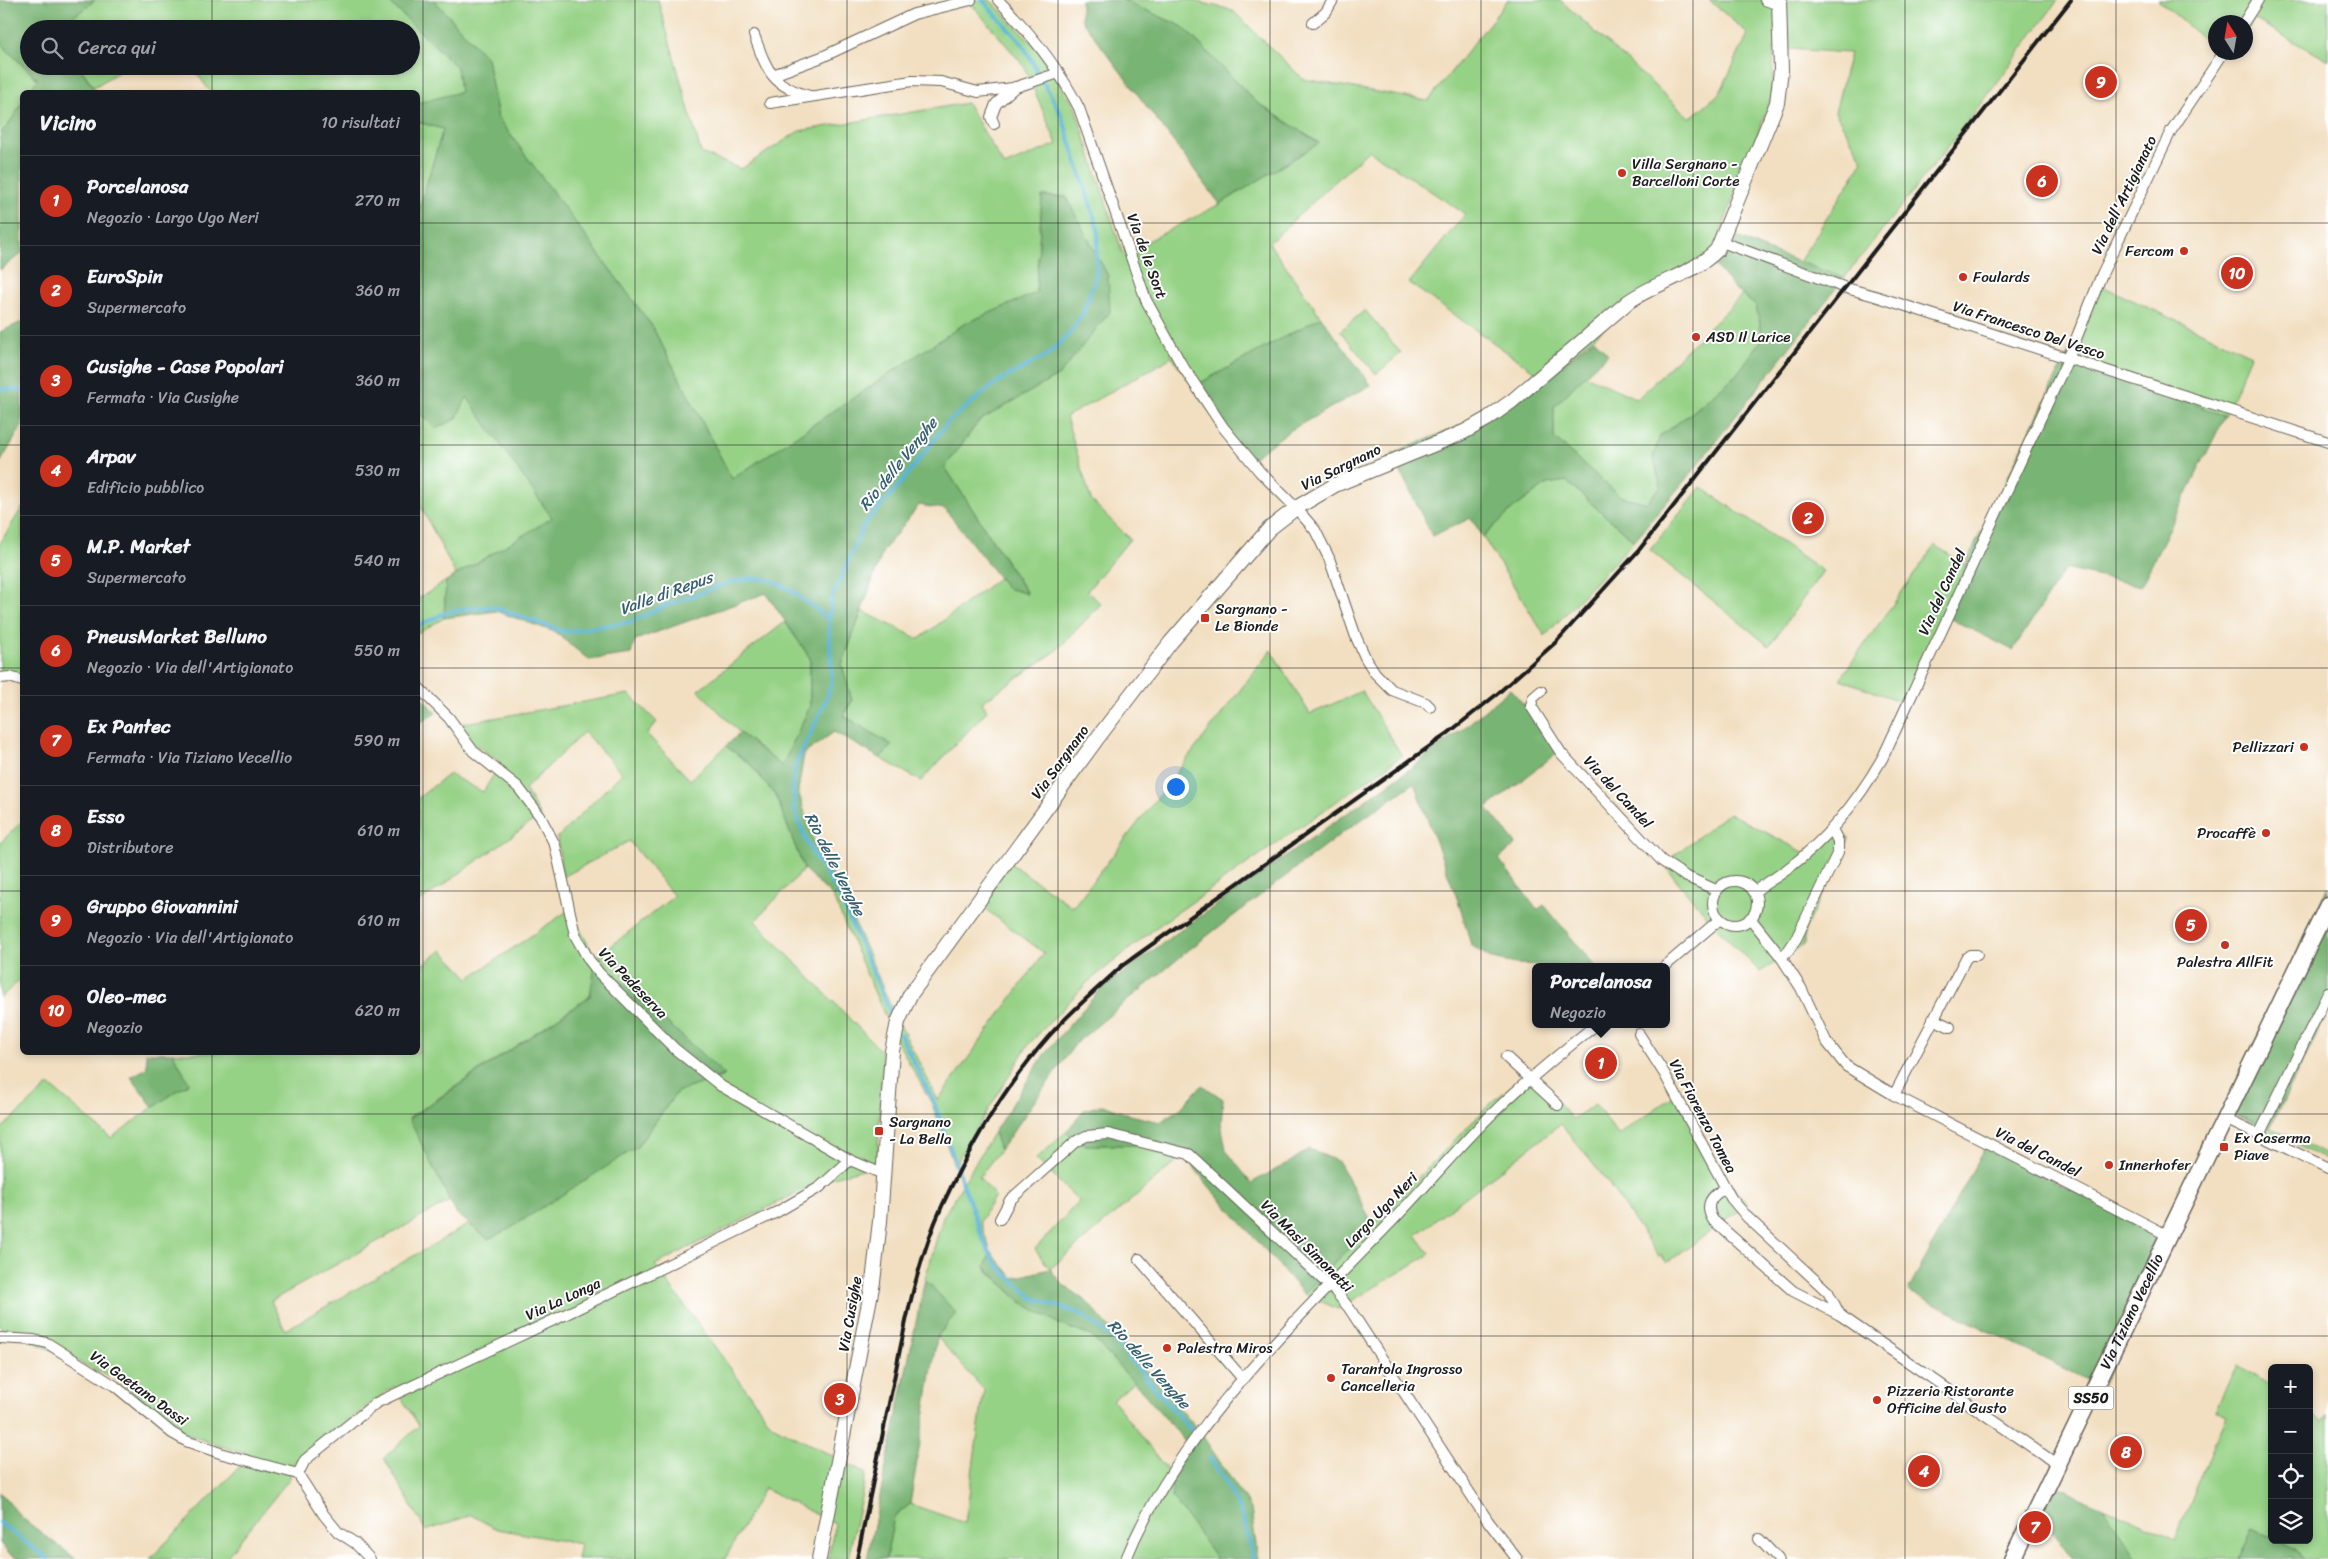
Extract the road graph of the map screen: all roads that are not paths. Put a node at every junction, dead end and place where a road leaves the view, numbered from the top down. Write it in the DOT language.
graph roads {
  1 [pos="970,0"];
  2 [pos="998,0"];
  3 [pos="1333,0"];
  4 [pos="1765,0"];
  5 [pos="2258,0"];
  6 [pos="1779,1"];
  7 [pos="2248,15"];
  8 [pos="1313,23"];
  9 [pos="754,35"];
  10 [pos="2219,60"];
  11 [pos="1059,73"];
  12 [pos="773,75"];
  13 [pos="1015,88"];
  14 [pos="815,97"];
  15 [pos="770,104"];
  16 [pos="994,124"];
  17 [pos="1722,242"];
  18 [pos="2068,359"];
  19 [pos="2328,442"];
  20 [pos="1296,508"];
  21 [pos="0,678"];
  22 [pos="20,680"];
  23 [pos="420,689"];
  24 [pos="1541,691"];
  25 [pos="1430,707"];
  26 [pos="1832,830"];
  27 [pos="1716,890"];
  28 [pos="1754,892"];
  29 [pos="2328,905"];
  30 [pos="1720,918"];
  31 [pos="1750,918"];
  32 [pos="1977,955"];
  33 [pos="1781,957"];
  34 [pos="1669,963"];
  35 [pos="2328,993"];
  36 [pos="1934,1019"];
  37 [pos="1950,1027"];
  38 [pos="1591,1028"];
  39 [pos="1639,1034"];
  40 [pos="1506,1057"];
  41 [pos="889,1071"];
  42 [pos="1530,1079"];
  43 [pos="1894,1095"];
  44 [pos="1558,1105"];
  45 [pos="2225,1118"];
  46 [pos="2258,1135"];
  47 [pos="850,1160"];
  48 [pos="2328,1168"];
  49 [pos="884,1172"];
  50 [pos="1725,1188"];
  51 [pos="1000,1219"];
  52 [pos="2168,1236"];
  53 [pos="1138,1259"];
  54 [pos="1329,1286"];
  55 [pos="1840,1315"];
  56 [pos="0,1338"];
  57 [pos="1243,1380"];
  58 [pos="2058,1466"];
  59 [pos="298,1474"];
  60 [pos="1759,1539"];
  61 [pos="370,1559"];
  62 [pos="819,1559"];
  63 [pos="1126,1559"];
  64 [pos="1517,1559"];
  65 [pos="1778,1559"];
  66 [pos="2012,1559"];
  1 -- 12 [label="street"];
  2 -- 11 [label="street, Via de le Sort"];
  3 -- 8 [label="street"];
  4 -- 6 [label="street"];
  5 -- 7 [label="street"];
  6 -- 17 [label="street, Via Sargnano"];
  9 -- 12 [label="street"];
  10 -- 18 [label="street, Via dell'Artigianato"];
  11 -- 13 [label="street"];
  11 -- 20 [label="street, Via de le Sort"];
  12 -- 14 [label="street"];
  13 -- 14 [label="street"];
  13 -- 16 [label="street"];
  14 -- 15 [label="street"];
  17 -- 18 [label="street, Via Francesco Del Vesco"];
  17 -- 20 [label="street, Via Sargnano"];
  18 -- 19 [label="street, Via Francesco Del Vesco"];
  18 -- 26 [label="street, Via del Candel"];
  20 -- 25 [label="street"];
  20 -- 41 [label="street, Via Sargnano"];
  21 -- 22 [label="street"];
  23 -- 47 [label="street, Via Pedeserva"];
  24 -- 27 [label="street, Via del Candel"];
  26 -- 28 [label="street, Via del Candel"];
  26 -- 33 [label="street"];
  27 -- 28 [label="street"];
  27 -- 30 [label="street"];
  28 -- 31 [label="street"];
  29 -- 45 [label="main road, Via Tiziano Vecellio"];
  30 -- 31 [label="street"];
  30 -- 34 [label="street"];
  31 -- 33 [label="street, Via del Candel"];
  32 -- 36 [label="street"];
  33 -- 43 [label="street, Via del Candel"];
  35 -- 46 [label="street"];
  36 -- 37 [label="street"];
  36 -- 43 [label="street"];
  38 -- 42 [label="street, Largo Ugo Neri"];
  39 -- 50 [label="street, Via Fiorenzo Tomea"];
  40 -- 42 [label="street"];
  41 -- 49 [label="street, Via Cusighe"];
  42 -- 44 [label="street"];
  42 -- 54 [label="street, Largo Ugo Neri"];
  43 -- 52 [label="street, Via del Candel"];
  45 -- 46 [label="street"];
  45 -- 52 [label="main road, Via Tiziano Vecellio"];
  46 -- 48 [label="street"];
  47 -- 49 [label="street, Via Pedeserva"];
  47 -- 59 [label="street, Via La Longa"];
  49 -- 62 [label="street, Via Cusighe"];
  50 -- 55 [label="street, Via Fiorenzo Tomea"];
  50 -- 55 [label="street, Via Fiorenzo Tomea"];
  51 -- 54 [label="street, Via Masi Simonetti"];
  52 -- 58 [label="main road, Via Tiziano Vecellio / SS50"];
  53 -- 57 [label="street"];
  54 -- 57 [label="street, Largo Ugo Neri"];
  54 -- 64 [label="street, Via Masi Simonetti"];
  55 -- 58 [label="street, Via Fiorenzo Tomea"];
  56 -- 59 [label="street, Via Gaetano Dassi"];
  57 -- 63 [label="street, Largo Ugo Neri"];
  58 -- 66 [label="main road, Via Tiziano Vecellio / SS50"];
  59 -- 61 [label="street"];
  60 -- 65 [label="street"];
}
